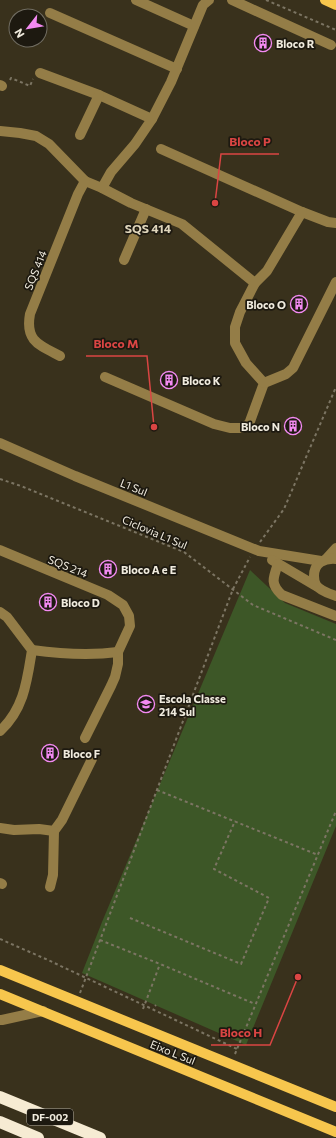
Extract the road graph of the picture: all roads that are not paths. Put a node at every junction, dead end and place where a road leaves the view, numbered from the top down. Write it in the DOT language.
graph roads {
  1 [pos="136,0"];
  2 [pos="209,0"];
  3 [pos="232,0"];
  4 [pos="325,0"];
  5 [pos="336,5"];
  6 [pos="50,13"];
  7 [pos="194,26"];
  8 [pos="331,45"];
  9 [pos="177,69"];
  10 [pos="40,73"];
  11 [pos="99,95"];
  12 [pos="152,119"];
  13 [pos="0,131"];
  14 [pos="80,135"];
  15 [pos="161,149"];
  16 [pos="85,181"];
  17 [pos="102,188"];
  18 [pos="146,209"];
  19 [pos="302,212"];
  20 [pos="336,223"];
  21 [pos="124,260"];
  22 [pos="336,282"];
  23 [pos="255,283"];
  24 [pos="60,356"];
  25 [pos="105,377"];
  26 [pos="264,383"];
  27 [pos="0,443"];
  28 [pos="336,548"];
  29 [pos="0,550"];
  30 [pos="257,550"];
  31 [pos="328,560"];
  32 [pos="278,564"];
  33 [pos="316,586"];
  34 [pos="336,596"];
  35 [pos="0,612"];
  36 [pos="336,616"];
  37 [pos="32,650"];
  38 [pos="118,652"];
  39 [pos="0,731"];
  40 [pos="85,738"];
  41 [pos="92,759"];
  42 [pos="0,828"];
  43 [pos="54,831"];
  44 [pos="50,887"];
  45 [pos="0,970"];
  46 [pos="0,994"];
  47 [pos="43,1012"];
  48 [pos="0,1020"];
  49 [pos="0,1097"];
  50 [pos="336,1107"];
  51 [pos="0,1122"];
  52 [pos="336,1132"];
  53 [pos="38,1138"];
  54 [pos="100,1138"];
  1 -- 7 [label="street"];
  2 -- 7 [label="street"];
  3 -- 8 [label="street"];
  4 -- 5 [label="main road"];
  6 -- 9 [label="street"];
  7 -- 9 [label="street"];
  9 -- 12 [label="street"];
  10 -- 11 [label="street"];
  11 -- 12 [label="street"];
  11 -- 14 [label="street"];
  12 -- 17 [label="street"];
  13 -- 16 [label="street"];
  15 -- 19 [label="street"];
  16 -- 17 [label="street"];
  16 -- 24 [label="street, SQS 414"];
  17 -- 18 [label="street"];
  18 -- 21 [label="street"];
  18 -- 23 [label="street"];
  19 -- 20 [label="street"];
  19 -- 23 [label="street"];
  22 -- 26 [label="street"];
  23 -- 26 [label="street"];
  25 -- 26 [label="street"];
  27 -- 30 [label="street, L1 Sul"];
  28 -- 31 [label="street"];
  29 -- 38 [label="street, SQS 214"];
  30 -- 31 [label="street, L1 Sul"];
  30 -- 32 [label="street, L1 Sul"];
  31 -- 33 [label="street"];
  32 -- 33 [label="street, L1 Sul"];
  32 -- 36 [label="street"];
  33 -- 34 [label="street, L1 Sul"];
  35 -- 37 [label="street"];
  37 -- 38 [label="street"];
  37 -- 39 [label="street"];
  38 -- 40 [label="street, SQS 214"];
  41 -- 43 [label="street"];
  42 -- 43 [label="street"];
  43 -- 44 [label="street"];
  45 -- 50 [label="main road, Eixo L Sul"];
  46 -- 47 [label="main road, Eixo L Sul"];
  47 -- 48 [label="street"];
  47 -- 52 [label="main road, Eixo L Sul"];
  49 -- 54 [label="highway, DF-002"];
  51 -- 53 [label="highway, DF-002"];
}
